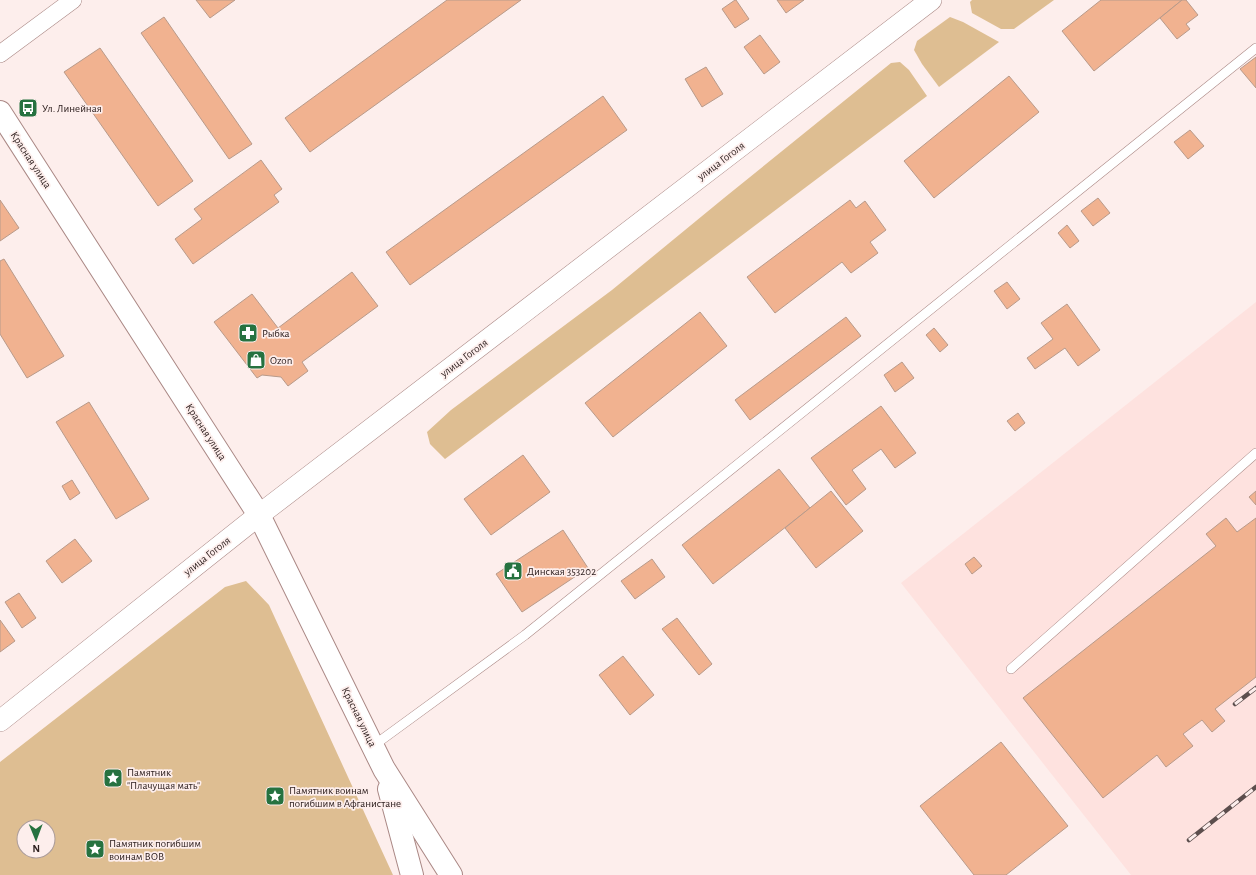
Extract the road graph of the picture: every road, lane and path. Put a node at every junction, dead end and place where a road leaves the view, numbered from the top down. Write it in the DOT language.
graph roads {
  1 [pos="73,0"];
  2 [pos="932,0"];
  3 [pos="1256,48"];
  4 [pos="0,54"];
  5 [pos="0,112"];
  6 [pos="1256,453"];
  7 [pos="259,515"];
  8 [pos="1011,669"];
  9 [pos="0,721"];
  10 [pos="373,746"];
  11 [pos="384,769"];
  12 [pos="412,875"];
  13 [pos="451,875"];
  1 -- 4 [label="street"];
  2 -- 7 [label="street, улица Гоголя"];
  3 -- 10 [label="lane"];
  5 -- 7 [label="main road, Красная улица"];
  6 -- 8 [label="lane"];
  7 -- 9 [label="street, улица Гоголя"];
  7 -- 10 [label="main road, Красная улица"];
  10 -- 11 [label="main road, Красная улица"];
  11 -- 12 [label="main road, Красная улица"];
  11 -- 13 [label="main road, Красная улица"];
}
